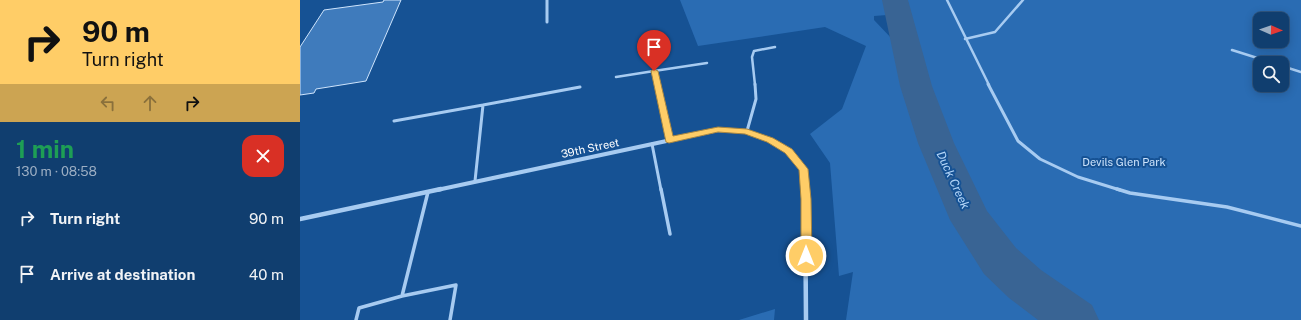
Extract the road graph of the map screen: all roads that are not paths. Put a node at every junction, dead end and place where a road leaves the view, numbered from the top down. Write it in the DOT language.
graph roads {
  1 [pos="547,0"];
  2 [pos="947,0"];
  3 [pos="1023,0"];
  4 [pos="547,22"];
  5 [pos="965,39"];
  6 [pos="775,47"];
  7 [pos="1232,50"];
  8 [pos="1253,57"];
  9 [pos="706,63"];
  10 [pos="1289,68"];
  11 [pos="654,71"];
  12 [pos="1301,72"];
  13 [pos="616,77"];
  14 [pos="580,87"];
  15 [pos="483,105"];
  16 [pos="394,121"];
  17 [pos="747,131"];
  18 [pos="669,140"];
  19 [pos="652,144"];
  20 [pos="475,181"];
  21 [pos="428,192"];
  22 [pos="300,219"];
  23 [pos="1301,226"];
  24 [pos="670,234"];
  25 [pos="402,296"];
  26 [pos="356,320"];
  27 [pos="450,320"];
  28 [pos="806,320"];
  1 -- 4 [label="street"];
  2 -- 5 [label="lane"];
  3 -- 5 [label="lane"];
  5 -- 23 [label="lane"];
  6 -- 17 [label="lane"];
  7 -- 8 [label="lane"];
  9 -- 11 [label="lane"];
  10 -- 12 [label="lane"];
  11 -- 13 [label="lane"];
  11 -- 18 [label="lane"];
  14 -- 15 [label="lane"];
  15 -- 16 [label="lane"];
  15 -- 20 [label="lane"];
  17 -- 18 [label="street, 39th Street"];
  17 -- 28 [label="street, 39th Street"];
  18 -- 19 [label="street, 39th Street"];
  19 -- 20 [label="street, 39th Street"];
  19 -- 24 [label="lane"];
  20 -- 21 [label="street, 39th Street"];
  21 -- 22 [label="street, 39th Street"];
  21 -- 25 [label="lane"];
  25 -- 26 [label="lane"];
  25 -- 27 [label="lane"];
}
